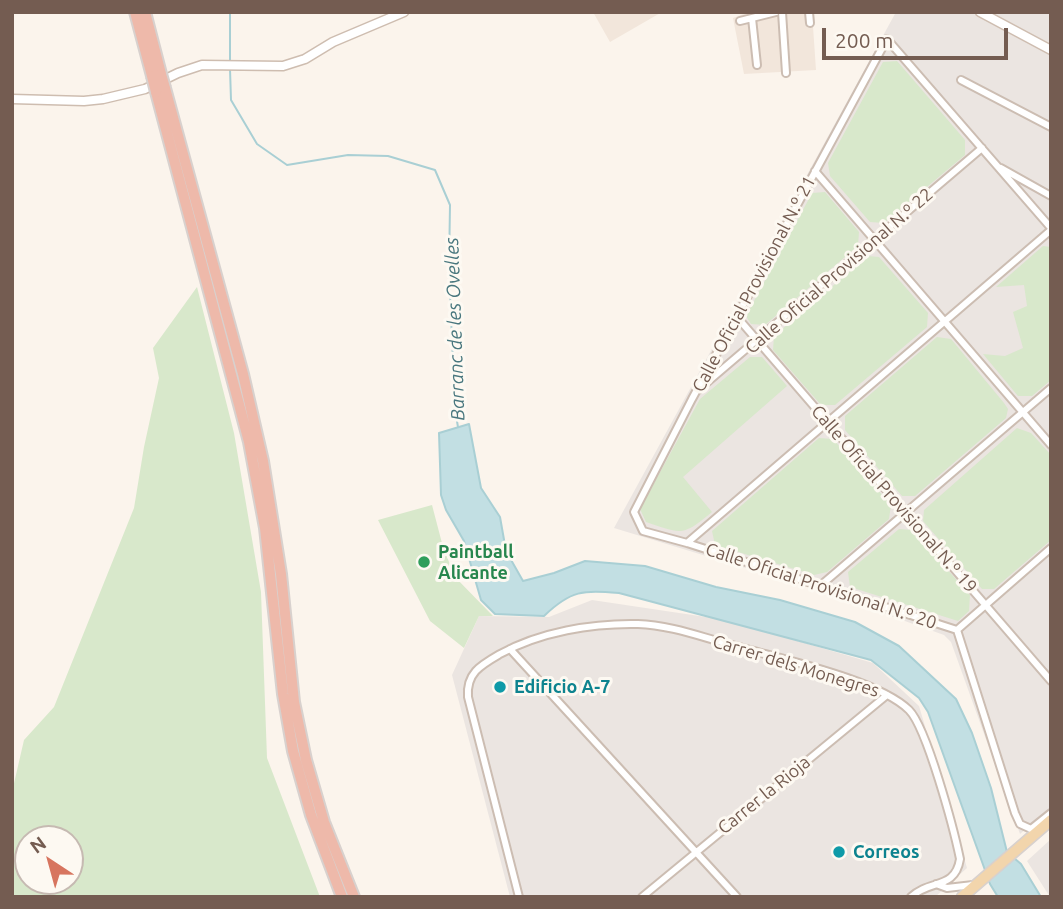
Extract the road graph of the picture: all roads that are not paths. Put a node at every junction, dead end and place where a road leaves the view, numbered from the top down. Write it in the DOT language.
graph roads {
  1 [pos="135,12"];
  2 [pos="145,12"];
  3 [pos="404,12"];
  4 [pos="776,12"];
  5 [pos="782,12"];
  6 [pos="809,12"];
  7 [pos="980,12"];
  8 [pos="752,18"];
  9 [pos="740,21"];
  10 [pos="810,23"];
  11 [pos="1051,50"];
  12 [pos="757,65"];
  13 [pos="786,73"];
  14 [pos="156,75"];
  15 [pos="961,80"];
  16 [pos="12,99"];
  17 [pos="1051,127"];
  18 [pos="982,148"];
  19 [pos="998,167"];
  20 [pos="815,172"];
  21 [pos="1051,197"];
  22 [pos="1051,229"];
  23 [pos="875,240"];
  24 [pos="206,256"];
  25 [pos="737,317"];
  26 [pos="945,320"];
  27 [pos="758,341"];
  28 [pos="1051,388"];
  29 [pos="695,393"];
  30 [pos="1023,412"];
  31 [pos="826,422"];
  32 [pos="1051,445"];
  33 [pos="906,512"];
  34 [pos="643,531"];
  35 [pos="687,543"];
  36 [pos="1051,548"];
  37 [pos="820,586"];
  38 [pos="985,604"];
  39 [pos="957,630"];
  40 [pos="510,649"];
  41 [pos="1051,681"];
  42 [pos="887,695"];
  43 [pos="1051,813"];
  44 [pos="1051,820"];
  45 [pos="1051,826"];
  46 [pos="696,851"];
  47 [pos="1016,853"];
  48 [pos="936,884"];
  49 [pos="976,891"];
  50 [pos="342,897"];
  51 [pos="356,897"];
  52 [pos="519,897"];
  53 [pos="642,897"];
  54 [pos="737,897"];
  55 [pos="911,897"];
  56 [pos="962,897"];
  1 -- 14 [label="highway"];
  2 -- 14 [label="highway"];
  3 -- 16 [label="street"];
  4 -- 8 [label="street"];
  5 -- 13 [label="street"];
  6 -- 10 [label="street"];
  7 -- 11 [label="street"];
  8 -- 9 [label="street"];
  8 -- 12 [label="street"];
  14 -- 24 [label="highway, bridge"];
  15 -- 17 [label="street"];
  18 -- 19 [label="street"];
  18 -- 20 [label="street, Calle Oficial Provisional N.º 21"];
  18 -- 23 [label="street, Calle Oficial Provisional N.º 22"];
  19 -- 21 [label="street"];
  19 -- 22 [label="street"];
  20 -- 23 [label="street"];
  20 -- 25 [label="street, Calle Oficial Provisional N.º 21"];
  22 -- 26 [label="street"];
  23 -- 26 [label="street"];
  23 -- 27 [label="street, Calle Oficial Provisional N.º 22"];
  24 -- 50 [label="highway"];
  24 -- 51 [label="highway"];
  25 -- 27 [label="street, Calle Oficial Provisional N.º 19"];
  25 -- 29 [label="street, Calle Oficial Provisional N.º 21"];
  26 -- 30 [label="street"];
  26 -- 31 [label="street"];
  27 -- 29 [label="street, Calle Oficial Provisional N.º 22"];
  27 -- 31 [label="street, Calle Oficial Provisional N.º 19"];
  28 -- 30 [label="street"];
  29 -- 34 [label="street, Calle Oficial Provisional N.º 21"];
  30 -- 32 [label="street"];
  30 -- 33 [label="street"];
  31 -- 33 [label="street, Calle Oficial Provisional N.º 19"];
  31 -- 35 [label="street"];
  33 -- 37 [label="street"];
  33 -- 38 [label="street, Calle Oficial Provisional N.º 19"];
  34 -- 35 [label="street, Calle Oficial Provisional N.º 20"];
  35 -- 37 [label="street, Calle Oficial Provisional N.º 20"];
  36 -- 38 [label="street"];
  37 -- 39 [label="street, Calle Oficial Provisional N.º 20"];
  38 -- 39 [label="street"];
  38 -- 41 [label="street, Calle Oficial Provisional N.º 19"];
  39 -- 43 [label="street, Calle Oficial Provisional N.º 20"];
  40 -- 42 [label="street, Carrer dels Monegres"];
  40 -- 46 [label="street"];
  40 -- 52 [label="street, Carrer dels Monegres"];
  42 -- 46 [label="street, Carrer la Rioja"];
  42 -- 48 [label="street, Carrer dels Monegres"];
  44 -- 47 [label="main road"];
  45 -- 47 [label="main road"];
  46 -- 53 [label="street, Carrer la Rioja"];
  46 -- 54 [label="street"];
  47 -- 49 [label="main road"];
  48 -- 49 [label="street"];
  48 -- 55 [label="street, Carrer dels Monegres"];
  49 -- 56 [label="main road"];
}
